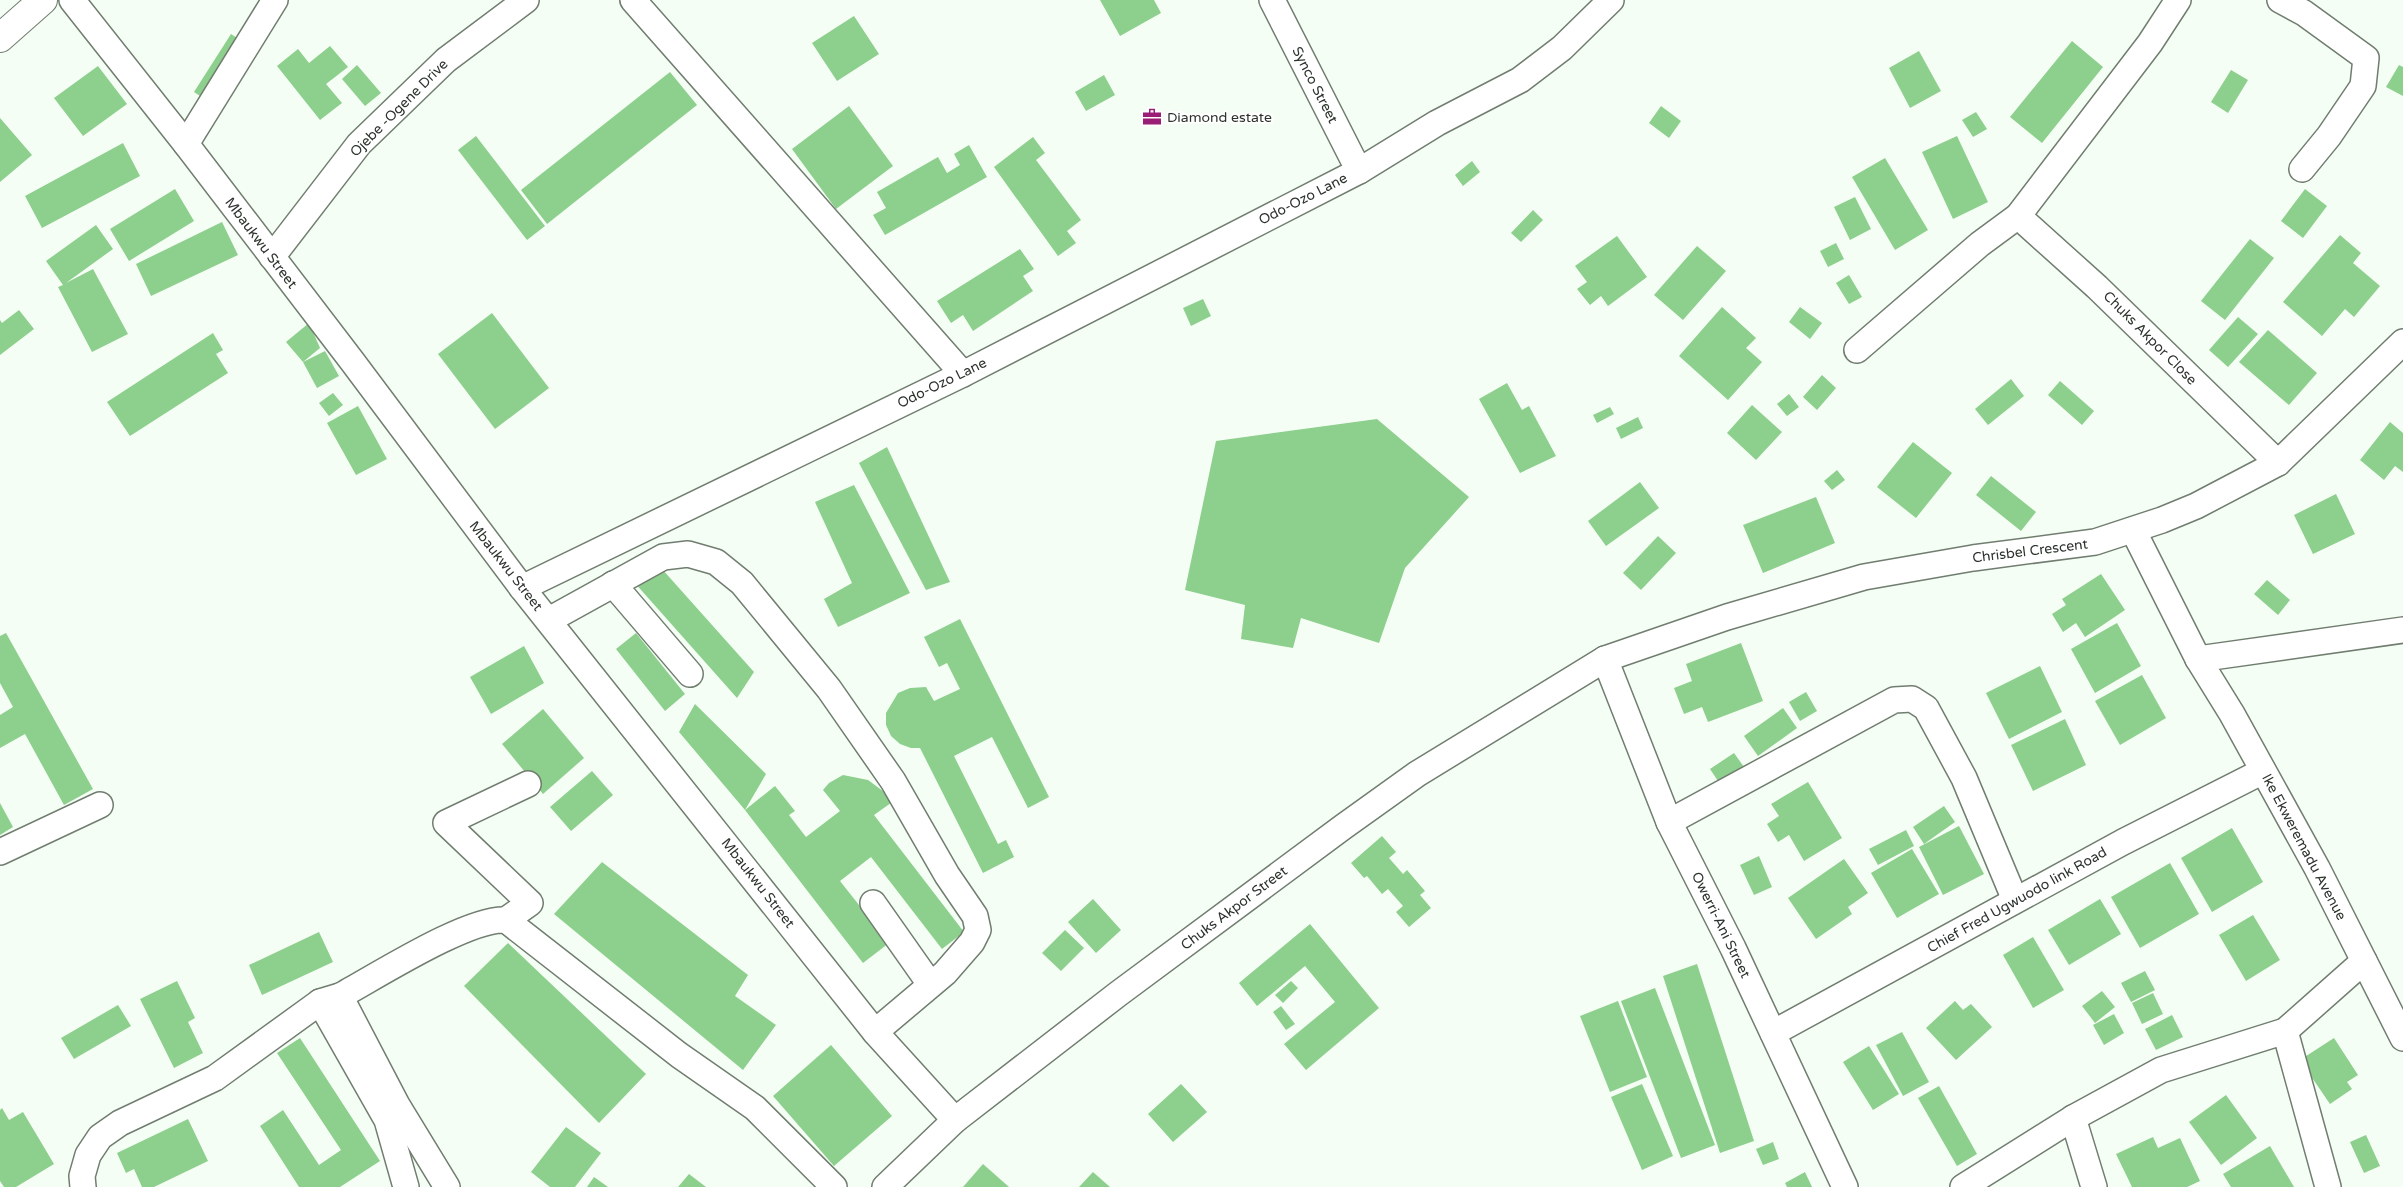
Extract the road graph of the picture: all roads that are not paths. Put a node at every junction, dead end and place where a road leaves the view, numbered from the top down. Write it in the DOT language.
graph roads {
  1 [pos="43,0"];
  2 [pos="72,0"];
  3 [pos="275,0"];
  4 [pos="526,0"];
  5 [pos="633,0"];
  6 [pos="1272,0"];
  7 [pos="1611,0"];
  8 [pos="2178,0"];
  9 [pos="2280,0"];
  10 [pos="0,38"];
  11 [pos="186,144"];
  12 [pos="2302,169"];
  13 [pos="1359,171"];
  14 [pos="2018,216"];
  15 [pos="272,257"];
  16 [pos="2403,342"];
  17 [pos="1857,350"];
  18 [pos="963,374"];
  19 [pos="2278,463"];
  20 [pos="2132,530"];
  21 [pos="613,584"];
  22 [pos="522,588"];
  23 [pos="549,620"];
  24 [pos="2403,630"];
  25 [pos="1605,659"];
  26 [pos="2198,659"];
  27 [pos="690,674"];
  28 [pos="2263,771"];
  29 [pos="528,784"];
  30 [pos="100,805"];
  31 [pos="1669,822"];
  32 [pos="0,852"];
  33 [pos="2015,900"];
  34 [pos="873,903"];
  35 [pos="506,920"];
  36 [pos="2364,961"];
  37 [pos="930,984"];
  38 [pos="330,999"];
  39 [pos="2286,1031"];
  40 [pos="875,1032"];
  41 [pos="1773,1033"];
  42 [pos="2403,1038"];
  43 [pos="2073,1118"];
  44 [pos="955,1120"];
  45 [pos="83,1187"];
  46 [pos="406,1187"];
  47 [pos="447,1187"];
  48 [pos="834,1187"];
  49 [pos="885,1187"];
  50 [pos="1845,1187"];
  51 [pos="1963,1187"];
  52 [pos="2094,1187"];
  53 [pos="2328,1187"];
  1 -- 10 [label="street"];
  2 -- 11 [label="street, Mbaukwu Street"];
  3 -- 11 [label="street"];
  4 -- 15 [label="street, Ojebe -Ogene Drive"];
  5 -- 18 [label="street"];
  6 -- 13 [label="street, Synco Street"];
  7 -- 13 [label="street, Odo-Ozo Lane"];
  8 -- 14 [label="street"];
  9 -- 12 [label="street"];
  11 -- 15 [label="street, Mbaukwu Street"];
  13 -- 18 [label="street, Odo-Ozo Lane"];
  14 -- 17 [label="street"];
  14 -- 19 [label="street, Chuks Akpor Close"];
  15 -- 22 [label="street, Mbaukwu Street"];
  16 -- 19 [label="street, Chrisbel Crescent"];
  18 -- 22 [label="street, Odo-Ozo Lane"];
  19 -- 20 [label="street, Chrisbel Crescent"];
  20 -- 25 [label="street, Chrisbel Crescent"];
  20 -- 26 [label="street, Ike Ekweremadu Avenue"];
  21 -- 23 [label="street"];
  21 -- 27 [label="street"];
  21 -- 37 [label="street"];
  22 -- 23 [label="street, Mbaukwu Street"];
  23 -- 40 [label="street, Mbaukwu Street"];
  24 -- 26 [label="street"];
  25 -- 31 [label="street, Owerri-Ani Street"];
  25 -- 44 [label="street, Chuks Akpor Street"];
  26 -- 28 [label="street, Ike Ekweremadu Avenue"];
  28 -- 33 [label="street, Chief Fred Ugwuodo link Road"];
  28 -- 36 [label="street, Ike Ekweremadu Avenue"];
  29 -- 35 [label="street"];
  30 -- 32 [label="street"];
  31 -- 33 [label="street"];
  31 -- 41 [label="street, Owerri-Ani Street"];
  33 -- 41 [label="street, Chief Fred Ugwuodo link Road"];
  34 -- 37 [label="street"];
  35 -- 38 [label="street"];
  35 -- 48 [label="street"];
  36 -- 39 [label="street"];
  36 -- 42 [label="street, Ike Ekweremadu Avenue"];
  37 -- 40 [label="street"];
  38 -- 45 [label="street"];
  38 -- 46 [label="street"];
  38 -- 47 [label="street"];
  39 -- 43 [label="street"];
  39 -- 53 [label="street"];
  40 -- 44 [label="street, Mbaukwu Street"];
  41 -- 50 [label="street, Owerri-Ani Street"];
  43 -- 51 [label="street"];
  43 -- 52 [label="street"];
  44 -- 49 [label="street, Chuks Akpor Street"];
}
